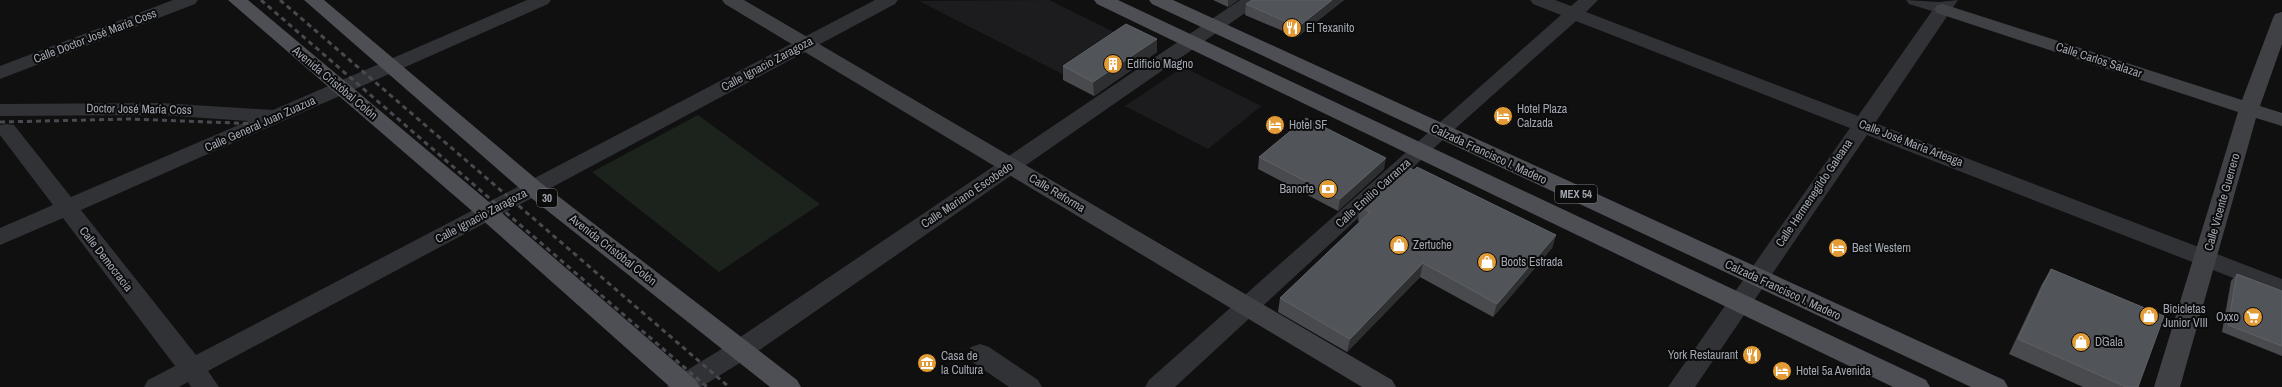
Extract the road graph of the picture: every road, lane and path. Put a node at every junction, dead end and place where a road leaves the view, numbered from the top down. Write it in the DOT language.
graph roads {
  1 [pos="189,0"];
  2 [pos="237,0"];
  3 [pos="313,0"];
  4 [pos="542,0"];
  5 [pos="731,0"];
  6 [pos="889,0"];
  7 [pos="1102,0"];
  8 [pos="1158,0"];
  9 [pos="1252,0"];
  10 [pos="1539,0"];
  11 [pos="1915,0"];
  12 [pos="1946,5"];
  13 [pos="1581,7"];
  14 [pos="2282,18"];
  15 [pos="1214,26"];
  16 [pos="1190,42"];
  17 [pos="805,44"];
  18 [pos="392,67"];
  19 [pos="0,73"];
  20 [pos="342,88"];
  21 [pos="2249,109"];
  22 [pos="279,116"];
  23 [pos="4,120"];
  24 [pos="2282,120"];
  25 [pos="1862,124"];
  26 [pos="1440,131"];
  27 [pos="1419,151"];
  28 [pos="1010,165"];
  29 [pos="533,188"];
  30 [pos="66,208"];
  31 [pos="487,212"];
  32 [pos="0,237"];
  33 [pos="2206,258"];
  34 [pos="1756,278"];
  35 [pos="2282,288"];
  36 [pos="1739,302"];
  37 [pos="1248,306"];
  38 [pos="742,349"];
  39 [pos="980,354"];
  40 [pos="192,368"];
  41 [pos="684,386"];
  42 [pos="157,387"];
  43 [pos="206,387"];
  44 [pos="788,387"];
  45 [pos="1029,387"];
  46 [pos="1158,387"];
  47 [pos="1383,387"];
  48 [pos="1681,387"];
  49 [pos="1917,387"];
  50 [pos="1995,387"];
  51 [pos="2167,387"];
  1 -- 19 [label="street, Calle Doctor José María Coss"];
  2 -- 20 [label="main road, Avenida Cristóbal Colón"];
  3 -- 18 [label="main road, Avenida Cristóbal Colón / 30"];
  4 -- 18 [label="street, Calle General Juan Zuazua"];
  5 -- 17 [label="street, Calle Reforma"];
  6 -- 17 [label="street, Calle Ignacio Zaragoza"];
  7 -- 16 [label="main road, MEX 54"];
  8 -- 15 [label="main road, Calzada Francisco I. Madero / MEX 54"];
  9 -- 15 [label="street, Calle Mariano Escobedo"];
  10 -- 13 [label="street, Calle José María Arteaga"];
  11 -- 12 [label="street, Calle Carlos Salazar"];
  12 -- 21 [label="street, Calle Carlos Salazar"];
  12 -- 25 [label="street, Calle Hermenegildo Galeana"];
  13 -- 25 [label="street, Calle José María Arteaga"];
  13 -- 26 [label="street, Calle Emilio Carranza"];
  14 -- 21 [label="street, Calle Vicente Guerrero"];
  15 -- 16 [label="street, Calle Mariano Escobedo"];
  15 -- 26 [label="main road, Calzada Francisco I. Madero / MEX 54"];
  16 -- 27 [label="main road, MEX 54"];
  16 -- 28 [label="street, Calle Mariano Escobedo"];
  17 -- 28 [label="street, Calle Reforma"];
  17 -- 29 [label="street, Calle Ignacio Zaragoza"];
  18 -- 20 [label="street, Calle General Juan Zuazua"];
  18 -- 29 [label="main road, Avenida Cristóbal Colón / 30"];
  20 -- 22 [label="street, Calle General Juan Zuazua"];
  20 -- 31 [label="main road, Avenida Cristóbal Colón"];
  21 -- 24 [label="street, Calle Carlos Salazar"];
  21 -- 33 [label="street, Calle Vicente Guerrero"];
  22 -- 23 [label="street, Doctor José María Coss"];
  22 -- 30 [label="street, Calle General Juan Zuazua"];
  23 -- 30 [label="street, Calle Democracia"];
  25 -- 33 [label="street, Calle José María Arteaga"];
  25 -- 34 [label="street, Calle Hermenegildo Galeana"];
  26 -- 27 [label="street, Calle Emilio Carranza"];
  26 -- 34 [label="main road, Calzada Francisco I. Madero / MEX 54"];
  27 -- 36 [label="main road, MEX 54"];
  27 -- 37 [label="street, Calle Emilio Carranza"];
  28 -- 37 [label="street, Calle Reforma"];
  28 -- 38 [label="street, Calle Mariano Escobedo"];
  29 -- 31 [label="street, Calle Ignacio Zaragoza"];
  29 -- 38 [label="main road, Avenida Cristóbal Colón / 30"];
  30 -- 32 [label="street, Calle General Juan Zuazua"];
  30 -- 40 [label="street, Calle Democracia"];
  31 -- 40 [label="street, Calle Ignacio Zaragoza"];
  31 -- 41 [label="main road, Avenida Cristóbal Colón"];
  33 -- 35 [label="street, Calle José María Arteaga"];
  33 -- 51 [label="street, Calle Vicente Guerrero"];
  34 -- 36 [label="street, Calle Hermenegildo Galeana"];
  34 -- 50 [label="main road, Calzada Francisco I. Madero / MEX 54"];
  36 -- 48 [label="street, Calle Hermenegildo Galeana"];
  36 -- 49 [label="main road, MEX 54"];
  37 -- 46 [label="street, Calle Emilio Carranza"];
  37 -- 47 [label="street, Calle Reforma"];
  38 -- 41 [label="street, Calle Mariano Escobedo"];
  38 -- 44 [label="main road, Avenida Cristóbal Colón / 30"];
  39 -- 45 [label="street"];
  40 -- 42 [label="street, Calle Ignacio Zaragoza"];
  40 -- 43 [label="street, Calle Democracia"];
}
